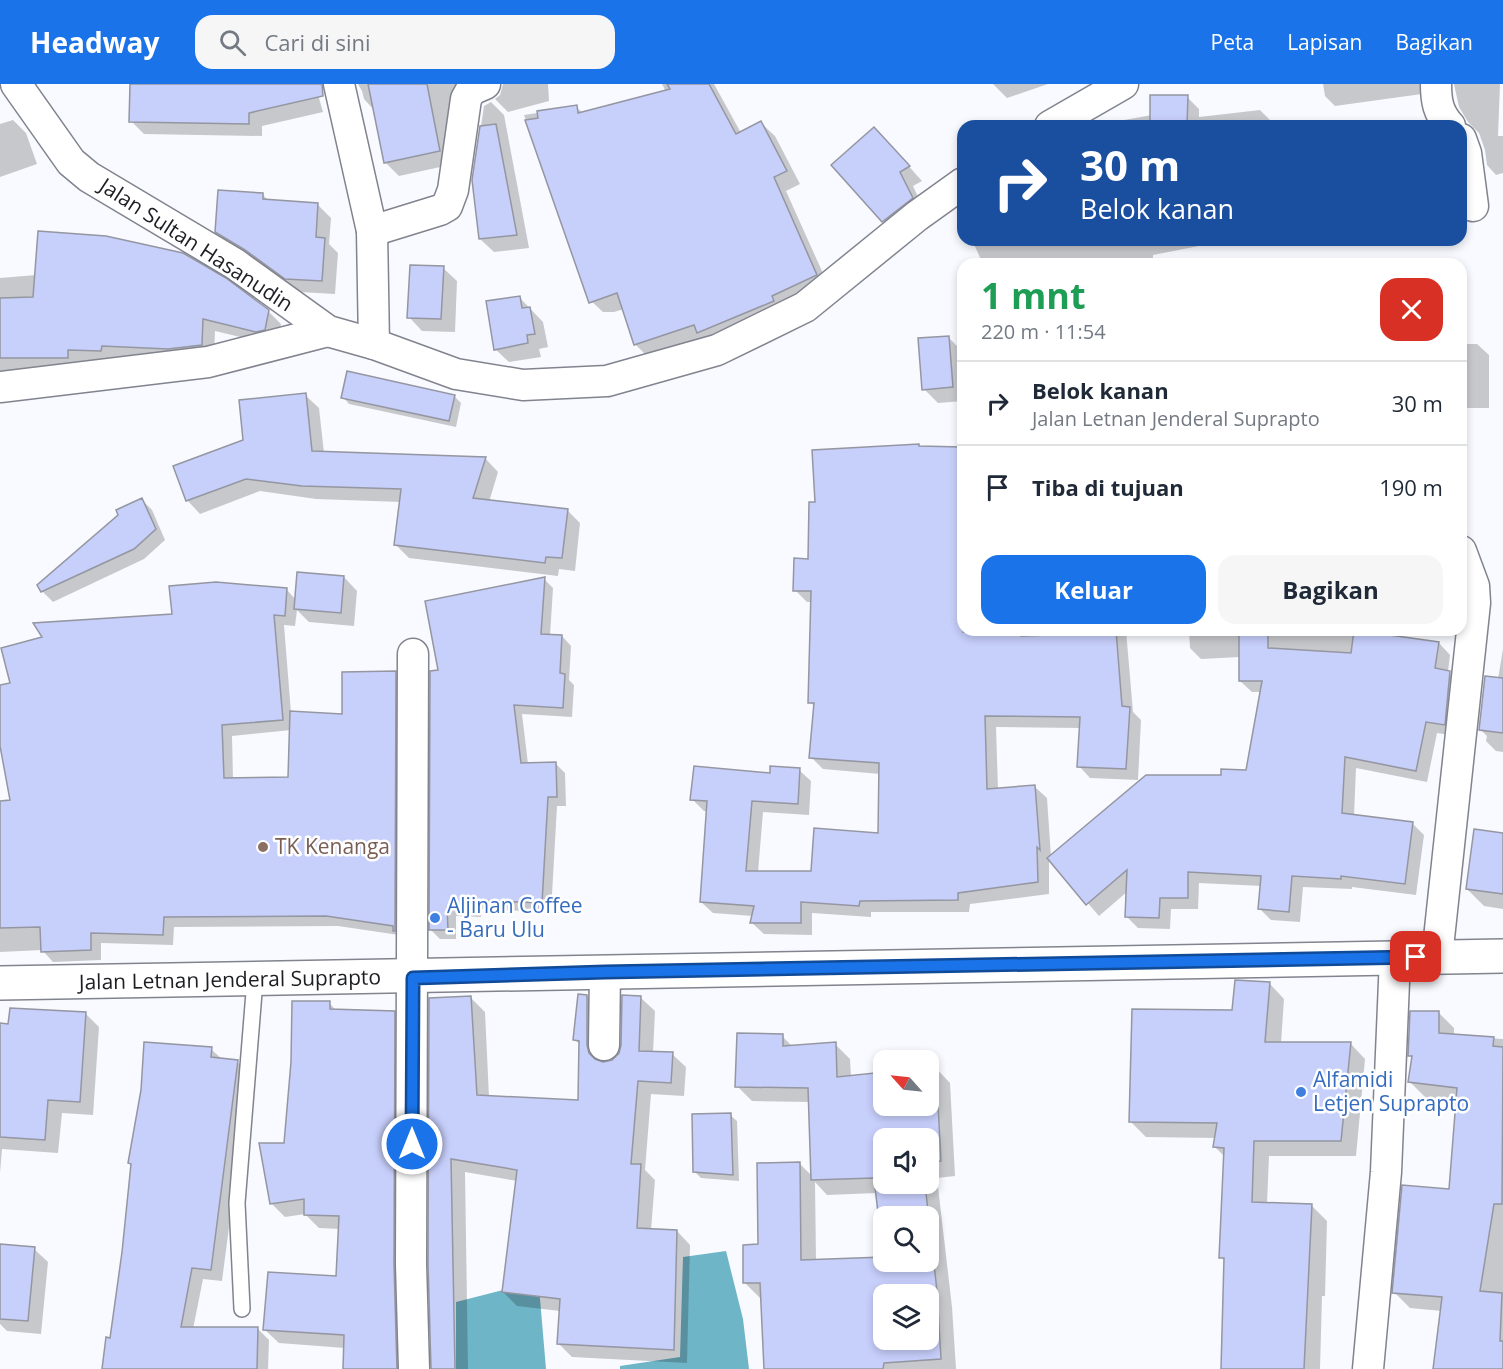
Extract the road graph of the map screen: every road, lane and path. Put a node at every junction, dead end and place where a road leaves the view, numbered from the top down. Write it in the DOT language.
graph roads {
  1 [pos="16,84"];
  2 [pos="339,84"];
  3 [pos="485,84"];
  4 [pos="1123,84"];
  5 [pos="1436,84"];
  6 [pos="1060,120"];
  7 [pos="1445,120"];
  8 [pos="1467,161"];
  9 [pos="957,187"];
  10 [pos="1473,206"];
  11 [pos="372,231"];
  12 [pos="328,331"];
  13 [pos="374,344"];
  14 [pos="0,387"];
  15 [pos="1467,567"];
  16 [pos="413,654"];
  17 [pos="1503,956"];
  18 [pos="1437,957"];
  19 [pos="1395,958"];
  20 [pos="605,972"];
  21 [pos="413,978"];
  22 [pos="255,980"];
  23 [pos="0,983"];
  24 [pos="604,1045"];
  25 [pos="242,1309"];
  26 [pos="414,1369"];
  27 [pos="1368,1369"];
  1 -- 12 [label="street, Jalan Sultan Hasanudin"];
  2 -- 11 [label="street"];
  3 -- 11 [label="street"];
  4 -- 6 [label="street"];
  5 -- 7 [label="street"];
  8 -- 10 [label="street"];
  9 -- 13 [label="street, Jalan Sultan Hasanudin"];
  11 -- 13 [label="street"];
  12 -- 13 [label="street, Jalan Sultan Hasanudin"];
  12 -- 14 [label="street"];
  15 -- 18 [label="street"];
  16 -- 21 [label="street"];
  17 -- 18 [label="main road, Jalan Letnan Jenderal Suprapto"];
  18 -- 19 [label="main road, Jalan Letnan Jenderal Suprapto"];
  19 -- 20 [label="main road, Jalan Letnan Jenderal Suprapto"];
  19 -- 27 [label="street"];
  20 -- 21 [label="main road, Jalan Letnan Jenderal Suprapto"];
  20 -- 24 [label="street"];
  21 -- 22 [label="main road, Jalan Letnan Jenderal Suprapto"];
  21 -- 26 [label="street"];
  22 -- 23 [label="main road, Jalan Letnan Jenderal Suprapto"];
  22 -- 25 [label="lane"];
}
